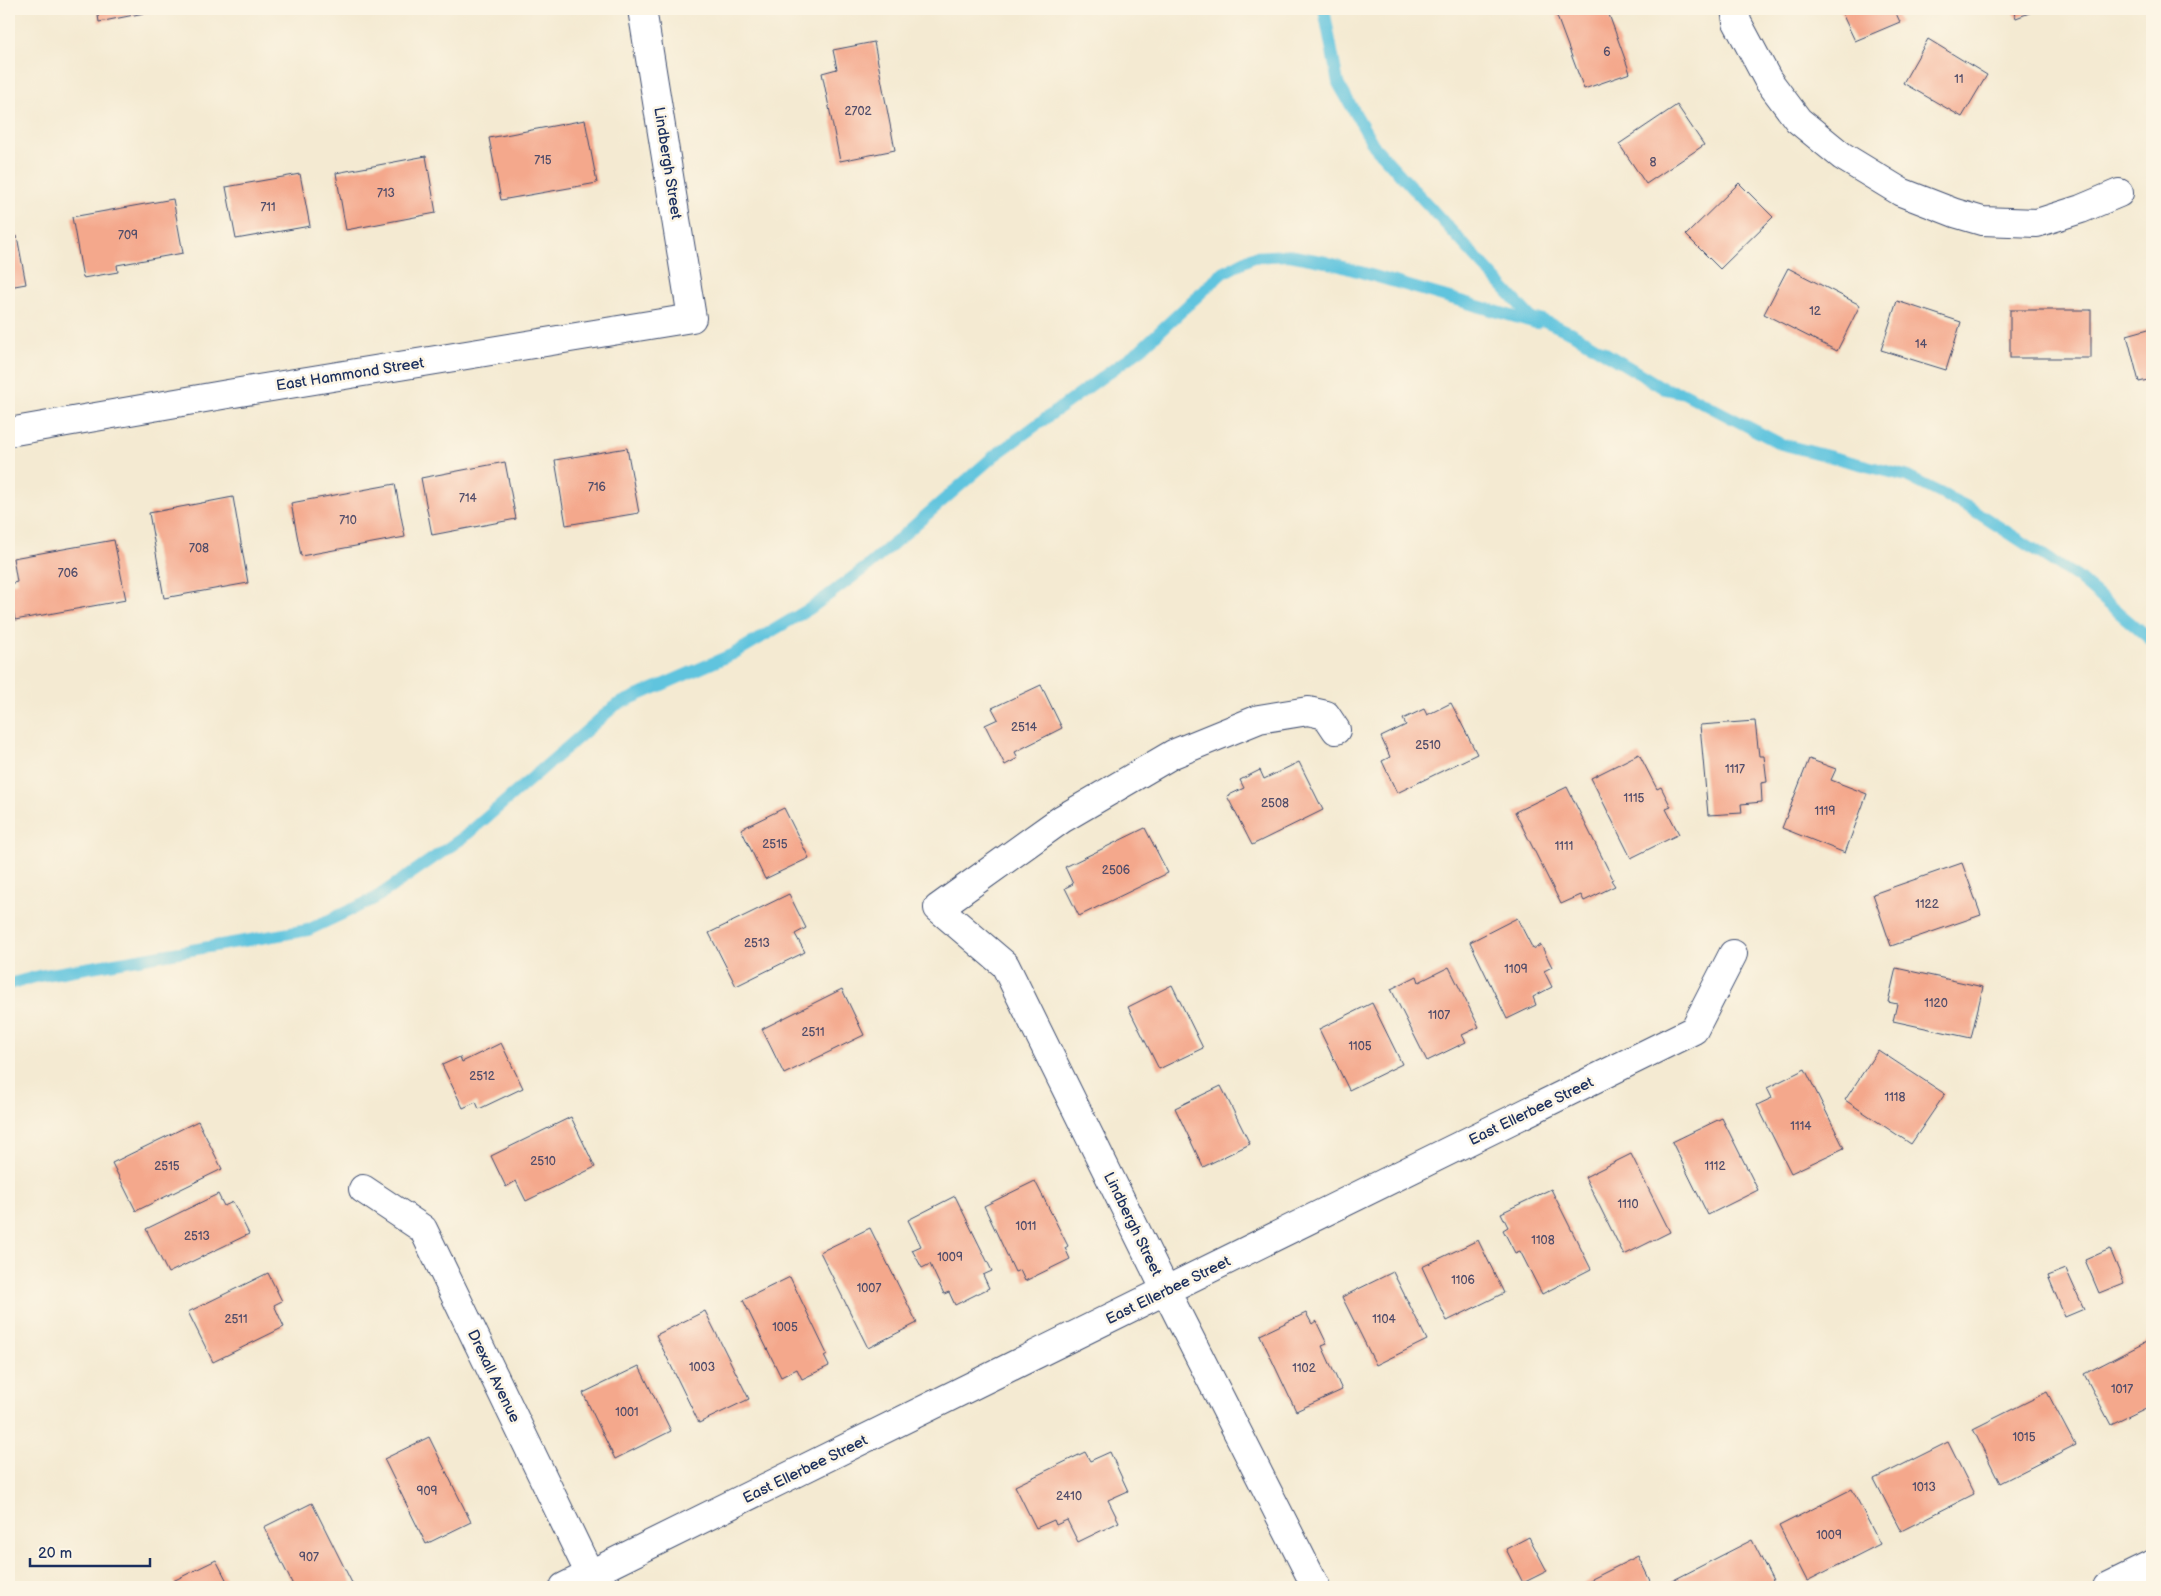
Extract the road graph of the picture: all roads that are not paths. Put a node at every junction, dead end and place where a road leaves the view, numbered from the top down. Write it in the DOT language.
graph roads {
  1 [pos="642,9"];
  2 [pos="1735,9"];
  3 [pos="2119,193"];
  4 [pos="692,318"];
  5 [pos="9,432"];
  6 [pos="1336,730"];
  7 [pos="1733,954"];
  8 [pos="363,1188"];
  9 [pos="1166,1291"];
  10 [pos="2152,1565"];
  11 [pos="593,1581"];
  12 [pos="564,1587"];
  13 [pos="1316,1587"];
  14 [pos="2108,1587"];
  1 -- 4 [label="street, Lindbergh Street"];
  2 -- 3 [label="street"];
  4 -- 5 [label="street, East Hammond Street"];
  6 -- 9 [label="street, Lindbergh Street"];
  7 -- 9 [label="street, East Ellerbee Street"];
  8 -- 11 [label="street, Drexall Avenue"];
  9 -- 11 [label="street, East Ellerbee Street"];
  9 -- 13 [label="street, Lindbergh Street"];
  10 -- 14 [label="street"];
  11 -- 12 [label="street, East Ellerbee Street"];
}
